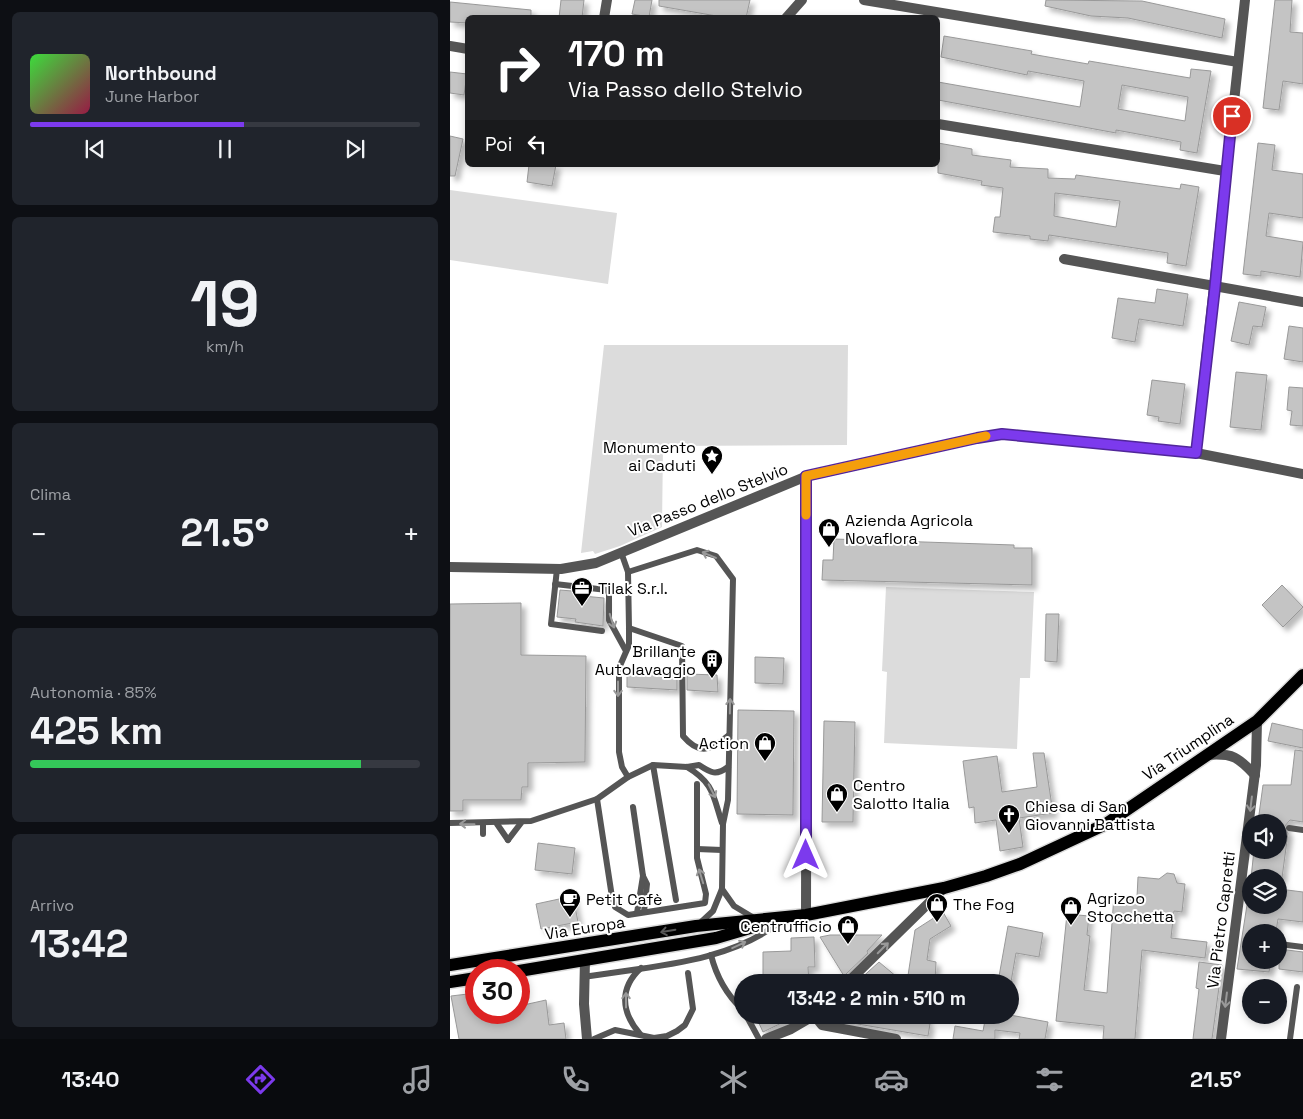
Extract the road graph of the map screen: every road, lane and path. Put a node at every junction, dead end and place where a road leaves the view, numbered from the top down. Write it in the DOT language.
graph roads {
  1 [pos="606,0"];
  2 [pos="802,0"];
  3 [pos="864,0"];
  4 [pos="1245,0"];
  5 [pos="604,15"];
  6 [pos="789,15"];
  7 [pos="450,46"];
  8 [pos="465,48"];
  9 [pos="1238,62"];
  10 [pos="940,124"];
  11 [pos="1225,171"];
  12 [pos="1064,259"];
  13 [pos="1215,287"];
  14 [pos="1303,302"];
  15 [pos="1196,453"];
  16 [pos="1303,474"];
  17 [pos="806,476"];
  18 [pos="621,552"];
  19 [pos="450,567"];
  20 [pos="557,568"];
  21 [pos="628,572"];
  22 [pos="555,584"];
  23 [pos="630,628"];
  24 [pos="602,631"];
  25 [pos="626,651"];
  26 [pos="1303,675"];
  27 [pos="1257,720"];
  28 [pos="729,735"];
  29 [pos="1206,755"];
  30 [pos="653,765"];
  31 [pos="688,767"];
  32 [pos="728,767"];
  33 [pos="1255,775"];
  34 [pos="628,777"];
  35 [pos="697,784"];
  36 [pos="597,799"];
  37 [pos="633,807"];
  38 [pos="1251,814"];
  39 [pos="450,823"];
  40 [pos="521,823"];
  41 [pos="483,824"];
  42 [pos="497,824"];
  43 [pos="722,824"];
  44 [pos="1289,828"];
  45 [pos="1303,830"];
  46 [pos="483,834"];
  47 [pos="697,850"];
  48 [pos="722,850"];
  49 [pos="1246,859"];
  50 [pos="944,888"];
  51 [pos="722,889"];
  52 [pos="676,900"];
  53 [pos="641,913"];
  54 [pos="806,915"];
  55 [pos="786,918"];
  56 [pos="758,920"];
  57 [pos="696,926"];
  58 [pos="1287,945"];
  59 [pos="1303,947"];
  60 [pos="711,955"];
  61 [pos="586,960"];
  62 [pos="450,965"];
  63 [pos="641,968"];
  64 [pos="530,969"];
  65 [pos="688,972"];
  66 [pos="856,974"];
  67 [pos="583,977"];
  68 [pos="465,980"];
  69 [pos="450,982"];
  70 [pos="1297,987"];
  71 [pos="734,1001"];
  72 [pos="751,1024"];
  73 [pos="801,1024"];
  74 [pos="821,1024"];
  75 [pos="640,1034"];
  76 [pos="587,1039"];
  77 [pos="594,1039"];
  78 [pos="759,1039"];
  79 [pos="766,1039"];
  80 [pos="896,1039"];
  81 [pos="1221,1039"];
  82 [pos="1290,1039"];
  1 -- 5 [label="street"];
  2 -- 6 [label="street"];
  3 -- 9 [label="street"];
  4 -- 9 [label="street"];
  7 -- 8 [label="street"];
  9 -- 11 [label="street"];
  10 -- 11 [label="street"];
  11 -- 13 [label="street"];
  12 -- 13 [label="street"];
  13 -- 14 [label="street"];
  13 -- 15 [label="street"];
  15 -- 16 [label="street, Via Passo dello Stelvio"];
  15 -- 17 [label="street, Via Passo dello Stelvio"];
  17 -- 18 [label="street, Via Passo dello Stelvio"];
  17 -- 54 [label="street"];
  18 -- 20 [label="street, Via Passo dello Stelvio"];
  18 -- 21 [label="lane"];
  19 -- 20 [label="street, Via Passo dello Stelvio"];
  20 -- 22 [label="lane"];
  21 -- 23 [label="lane"];
  28 -- 21 [label="lane, one-way"];
  22 -- 24 [label="lane"];
  22 -- 25 [label="lane, one-way"];
  23 -- 25 [label="lane"];
  23 -- 28 [label="lane"];
  25 -- 34 [label="lane, one-way"];
  26 -- 27 [label="main road, Via Triumplina"];
  27 -- 29 [label="main road, Via Triumplina"];
  27 -- 33 [label="street, Via Pietro Capretti"];
  28 -- 32 [label="lane"];
  29 -- 33 [label="street"];
  29 -- 50 [label="main road, Via Triumplina"];
  30 -- 31 [label="lane"];
  30 -- 34 [label="lane"];
  30 -- 52 [label="lane"];
  31 -- 32 [label="lane"];
  31 -- 43 [label="lane, one-way"];
  32 -- 43 [label="lane"];
  33 -- 38 [label="street, Via Pietro Capretti, one-way"];
  34 -- 36 [label="lane"];
  35 -- 47 [label="lane"];
  36 -- 40 [label="lane"];
  36 -- 53 [label="lane"];
  37 -- 53 [label="lane"];
  41 -- 39 [label="lane, one-way"];
  40 -- 42 [label="lane"];
  40 -- 42 [label="lane"];
  41 -- 42 [label="lane"];
  41 -- 46 [label="lane"];
  43 -- 48 [label="lane"];
  44 -- 45 [label="lane"];
  47 -- 48 [label="lane"];
  53 -- 47 [label="lane, one-way"];
  48 -- 51 [label="lane"];
  49 -- 81 [label="street, Via Pietro Capretti, one-way"];
  50 -- 54 [label="main road, Via Triumplina"];
  66 -- 50 [label="street, Via Triumplina, one-way"];
  51 -- 56 [label="lane"];
  51 -- 57 [label="lane"];
  54 -- 55 [label="main road, Via Europa"];
  55 -- 56 [label="main road, Via Europa"];
  60 -- 55 [label="lane, one-way"];
  55 -- 61 [label="main road, Via Europa"];
  56 -- 57 [label="main road, Via Europa"];
  57 -- 62 [label="main road, Via Europa, one-way"];
  58 -- 59 [label="lane"];
  60 -- 63 [label="lane"];
  60 -- 71 [label="lane"];
  61 -- 64 [label="main road, Via Europa"];
  61 -- 67 [label="street"];
  63 -- 67 [label="lane"];
  75 -- 63 [label="lane, one-way"];
  65 -- 75 [label="lane"];
  67 -- 76 [label="street"];
  68 -- 69 [label="main road"];
  70 -- 82 [label="lane"];
  72 -- 78 [label="lane"];
  73 -- 79 [label="street"];
  74 -- 80 [label="street"];
  75 -- 77 [label="lane"];
}
